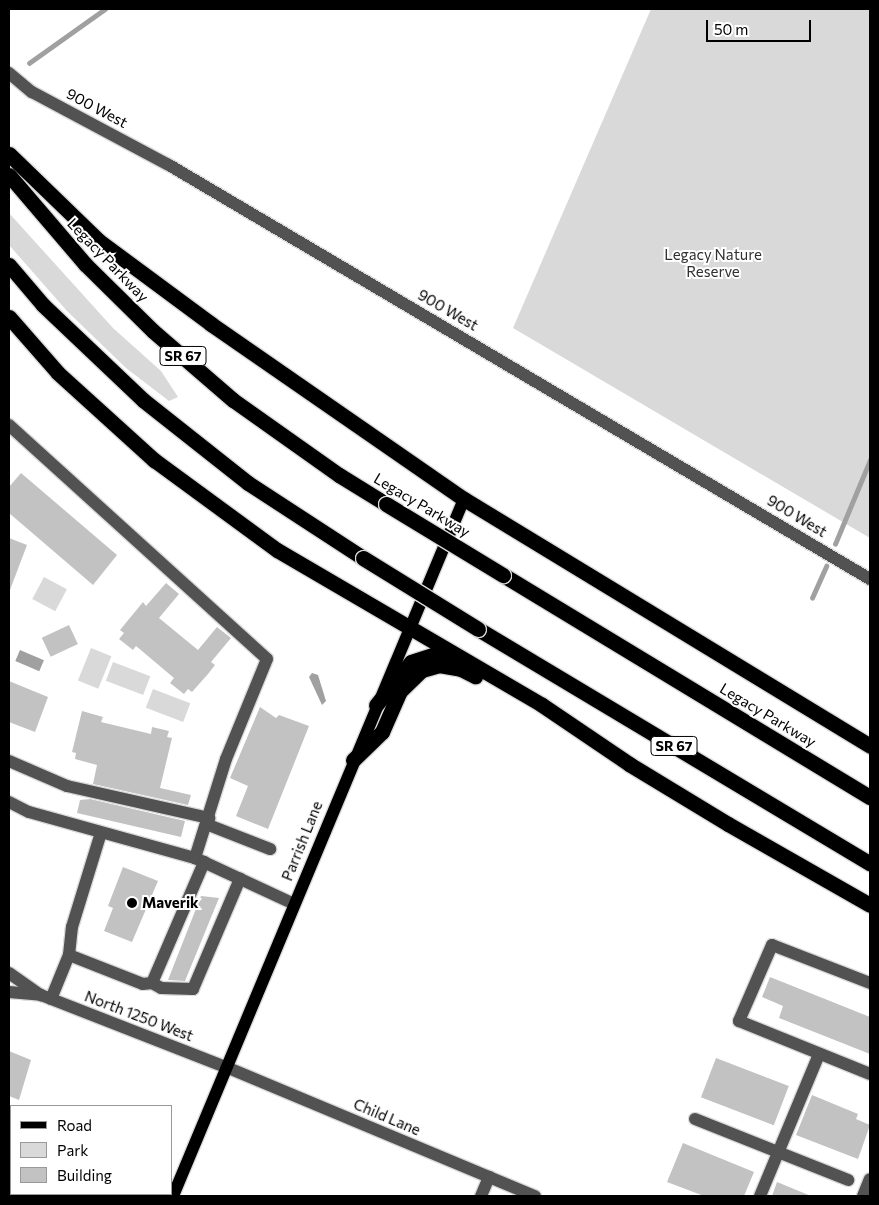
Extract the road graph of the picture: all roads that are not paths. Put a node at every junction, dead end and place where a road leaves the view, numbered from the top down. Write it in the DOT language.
graph roads {
  1 [pos="9,73"];
  2 [pos="9,154"];
  3 [pos="9,175"];
  4 [pos="9,265"];
  5 [pos="9,317"];
  6 [pos="10,430"];
  7 [pos="464,499"];
  8 [pos="870,578"];
  9 [pos="408,627"];
  10 [pos="457,656"];
  11 [pos="376,705"];
  12 [pos="870,746"];
  13 [pos="353,760"];
  14 [pos="9,761"];
  15 [pos="629,764"];
  16 [pos="870,798"];
  17 [pos="9,802"];
  18 [pos="208,821"];
  19 [pos="101,834"];
  20 [pos="270,849"];
  21 [pos="200,860"];
  22 [pos="870,864"];
  23 [pos="240,879"];
  24 [pos="294,904"];
  25 [pos="870,905"];
  26 [pos="69,955"];
  27 [pos="9,973"];
  28 [pos="152,983"];
  29 [pos="870,983"];
  30 [pos="9,992"];
  31 [pos="46,997"];
  32 [pos="819,1054"];
  33 [pos="226,1067"];
  34 [pos="870,1074"];
  35 [pos="696,1119"];
  36 [pos="778,1152"];
  37 [pos="489,1177"];
  38 [pos="870,1179"];
  39 [pos="848,1180"];
  40 [pos="173,1196"];
  41 [pos="481,1196"];
  42 [pos="536,1196"];
  43 [pos="760,1196"];
  44 [pos="863,1196"];
  1 -- 8 [label="street, 900 West"];
  2 -- 7 [label="highway"];
  3 -- 16 [label="highway, Legacy Parkway / SR 67, bridge"];
  4 -- 22 [label="highway, SR 67, bridge"];
  5 -- 9 [label="highway"];
  6 -- 18 [label="street"];
  7 -- 9 [label="main road, Parrish Lane"];
  7 -- 12 [label="highway"];
  9 -- 10 [label="highway"];
  9 -- 11 [label="main road, Parrish Lane"];
  10 -- 11 [label="highway"];
  10 -- 15 [label="highway"];
  11 -- 13 [label="main road, Parrish Lane"];
  13 -- 15 [label="highway"];
  13 -- 24 [label="main road, Parrish Lane"];
  14 -- 18 [label="street"];
  15 -- 25 [label="highway"];
  17 -- 19 [label="street"];
  18 -- 20 [label="street"];
  18 -- 21 [label="street"];
  19 -- 21 [label="street"];
  19 -- 26 [label="street"];
  21 -- 23 [label="street"];
  21 -- 28 [label="street"];
  23 -- 24 [label="street"];
  23 -- 28 [label="street"];
  24 -- 33 [label="main road, Parrish Lane"];
  26 -- 28 [label="street"];
  26 -- 31 [label="street"];
  27 -- 31 [label="street, North 1250 West"];
  29 -- 32 [label="street"];
  30 -- 31 [label="street, North 1250 West"];
  31 -- 33 [label="street, North 1250 West"];
  32 -- 34 [label="street"];
  32 -- 36 [label="street"];
  33 -- 37 [label="street, Child Lane"];
  33 -- 40 [label="main road, Parrish Lane"];
  35 -- 36 [label="street"];
  36 -- 39 [label="street"];
  36 -- 43 [label="street"];
  37 -- 41 [label="street"];
  37 -- 42 [label="street, Child Lane"];
  38 -- 44 [label="street"];
}
